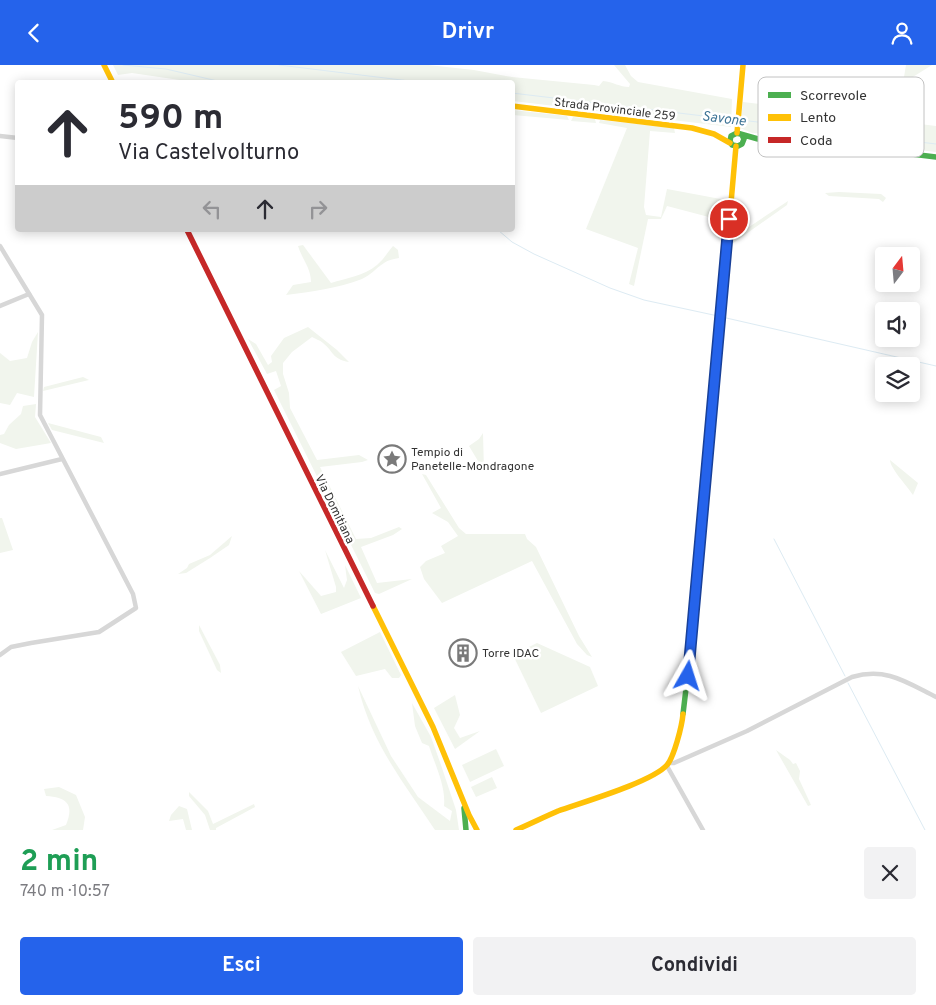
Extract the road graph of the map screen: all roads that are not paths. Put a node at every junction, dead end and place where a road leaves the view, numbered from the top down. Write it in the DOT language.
graph roads {
  1 [pos="743,65"];
  2 [pos="105,67"];
  3 [pos="112,80"];
  4 [pos="515,106"];
  5 [pos="737,133"];
  6 [pos="714,134"];
  7 [pos="0,136"];
  8 [pos="15,138"];
  9 [pos="758,139"];
  10 [pos="742,144"];
  11 [pos="733,145"];
  12 [pos="188,232"];
  13 [pos="0,246"];
  14 [pos="29,295"];
  15 [pos="0,306"];
  16 [pos="62,459"];
  17 [pos="0,474"];
  18 [pos="0,655"];
  19 [pos="936,697"];
  20 [pos="668,764"];
  21 [pos="462,797"];
  22 [pos="466,830"];
  23 [pos="477,830"];
  24 [pos="516,830"];
  25 [pos="703,830"];
  1 -- 5 [label="street"];
  2 -- 3 [label="street"];
  4 -- 6 [label="street, Strada Provinciale 259"];
  5 -- 6 [label="street, Strada Provinciale 259"];
  5 -- 9 [label="street, Strada Provinciale 259"];
  5 -- 10 [label="street"];
  5 -- 11 [label="street"];
  6 -- 11 [label="street, Strada Provinciale 259"];
  7 -- 8 [label="street"];
  9 -- 10 [label="street, Strada Provinciale 259"];
  10 -- 11 [label="street, Strada Provinciale 259"];
  11 -- 20 [label="street"];
  12 -- 21 [label="street, Via Domitiana"];
  13 -- 14 [label="street"];
  14 -- 15 [label="street"];
  14 -- 16 [label="street"];
  16 -- 17 [label="street"];
  16 -- 18 [label="street"];
  19 -- 20 [label="street"];
  20 -- 24 [label="street"];
  20 -- 25 [label="street"];
  21 -- 22 [label="street, Via Domitiana"];
  21 -- 23 [label="street, Via Domitiana"];
}
